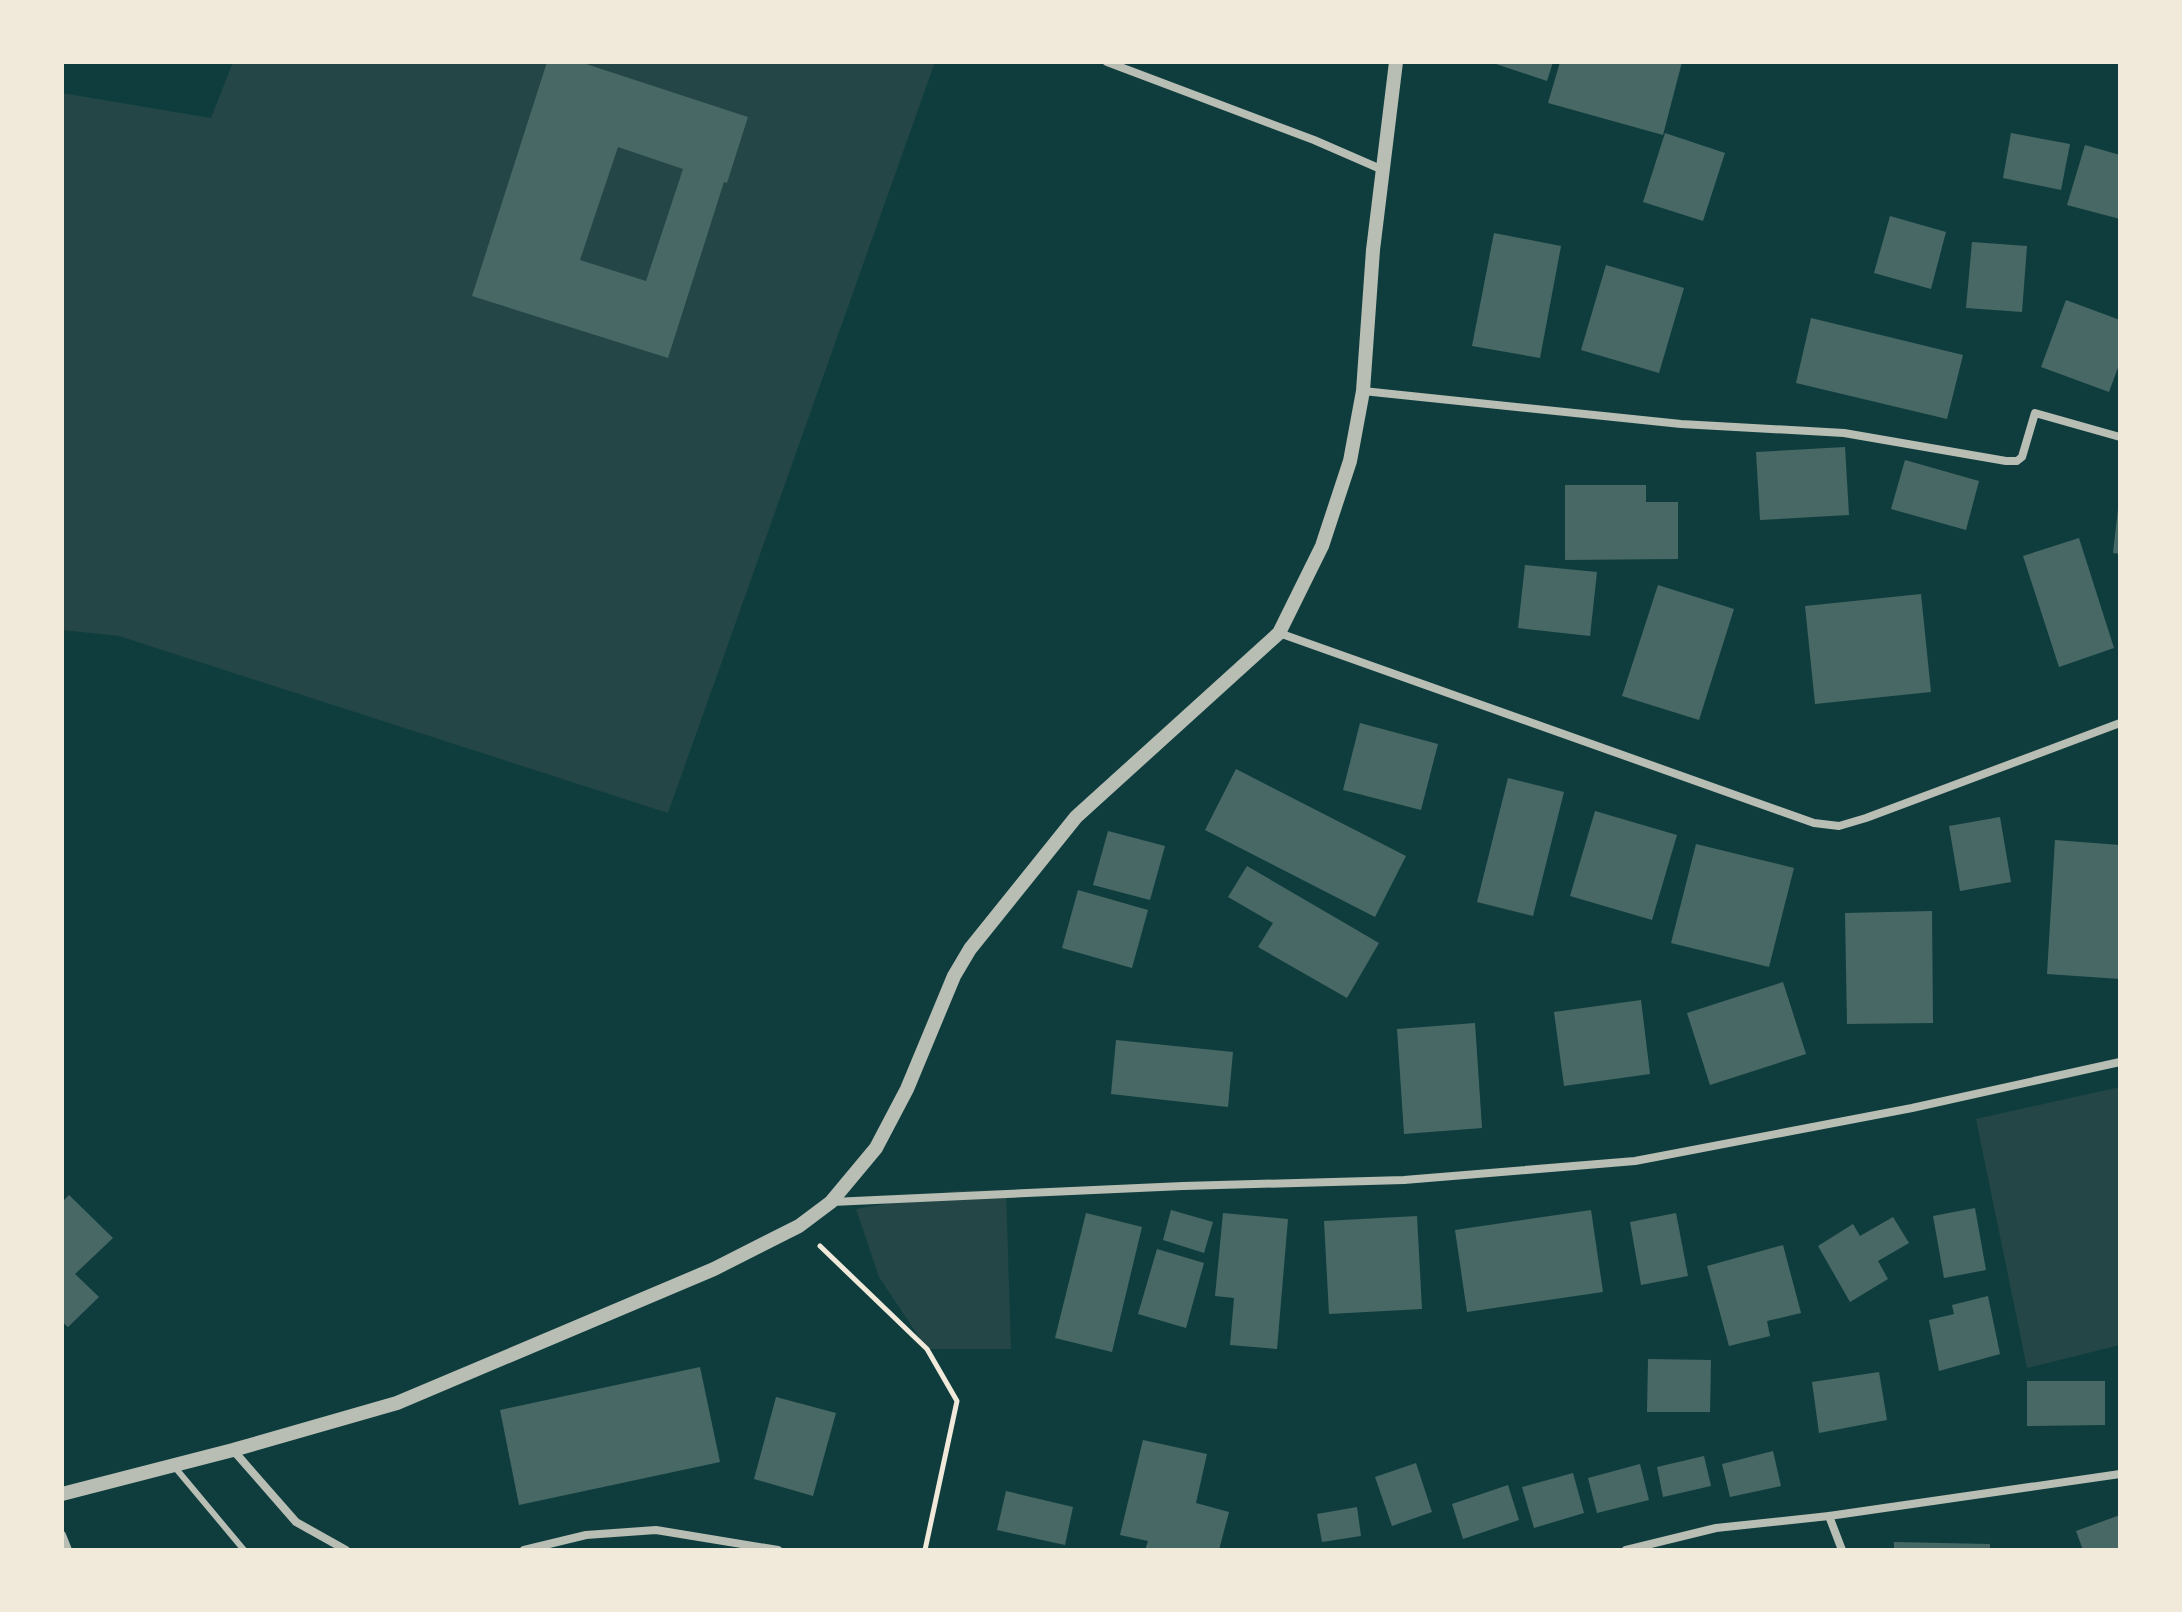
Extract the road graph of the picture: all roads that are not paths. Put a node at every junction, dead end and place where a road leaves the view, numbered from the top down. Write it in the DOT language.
graph roads {
  1 [pos="1107,62"];
  2 [pos="1396,62"];
  3 [pos="1384,170"];
  4 [pos="1363,391"];
  5 [pos="2120,437"];
  6 [pos="1279,633"];
  7 [pos="2120,723"];
  8 [pos="2120,1062"];
  9 [pos="831,1202"];
  10 [pos="233,1450"];
  11 [pos="173,1465"];
  12 [pos="2120,1474"];
  13 [pos="62,1494"];
  14 [pos="1829,1516"];
  15 [pos="62,1535"];
  16 [pos="68,1550"];
  17 [pos="244,1550"];
  18 [pos="346,1550"];
  19 [pos="524,1550"];
  20 [pos="778,1550"];
  21 [pos="1626,1550"];
  22 [pos="1842,1550"];
  1 -- 3 [label="street"];
  2 -- 3 [label="street"];
  3 -- 4 [label="street"];
  4 -- 5 [label="street"];
  4 -- 6 [label="street"];
  6 -- 7 [label="street"];
  6 -- 9 [label="street"];
  8 -- 9 [label="street"];
  9 -- 10 [label="street"];
  10 -- 11 [label="street"];
  10 -- 18 [label="street"];
  11 -- 13 [label="street"];
  11 -- 17 [label="lane"];
  12 -- 14 [label="street"];
  14 -- 21 [label="street"];
  14 -- 22 [label="street"];
  15 -- 16 [label="street"];
  19 -- 20 [label="street"];
}
